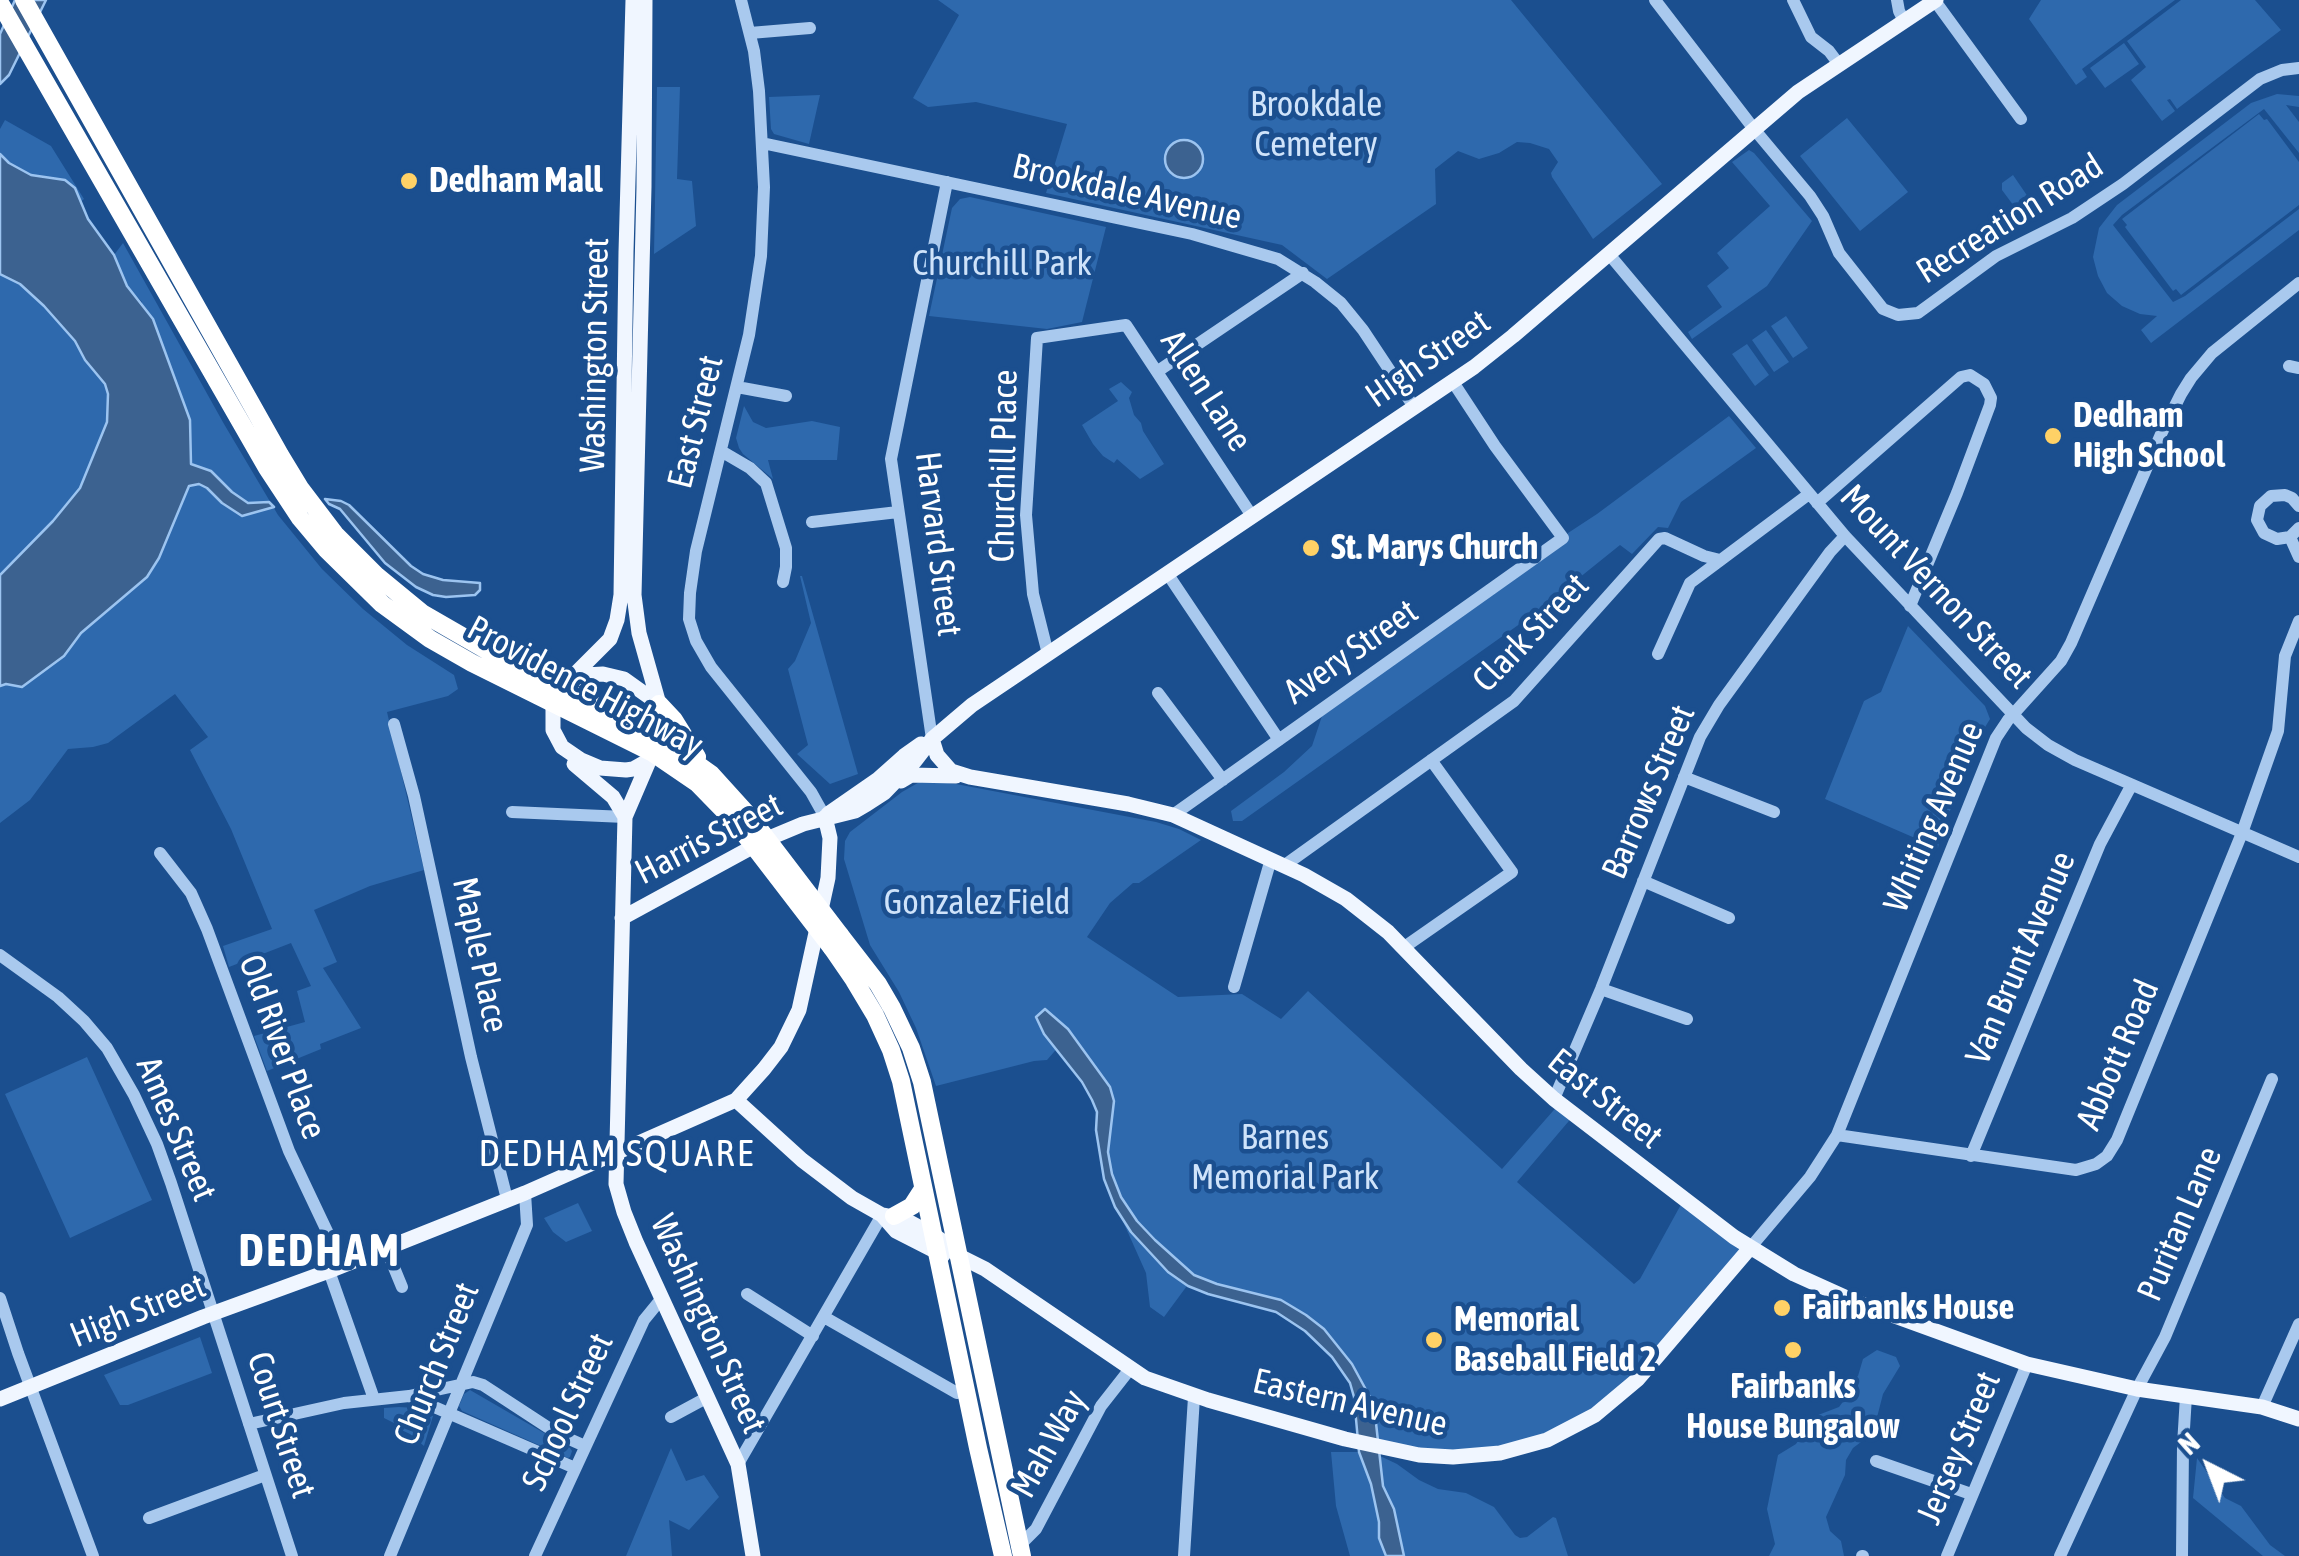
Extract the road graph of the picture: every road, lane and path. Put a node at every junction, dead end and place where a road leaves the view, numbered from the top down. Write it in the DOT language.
graph roads {
  1 [pos="24,0"];
  2 [pos="633,0"];
  3 [pos="646,0"];
  4 [pos="741,0"];
  5 [pos="1655,0"];
  6 [pos="1793,0"];
  7 [pos="1897,0"];
  8 [pos="1935,0"];
  9 [pos="0,3"];
  10 [pos="1904,21"];
  11 [pos="810,28"];
  12 [pos="750,32"];
  13 [pos="1838,64"];
  14 [pos="2299,68"];
  15 [pos="2021,119"];
  16 [pos="1754,129"];
  17 [pos="762,143"];
  18 [pos="947,182"];
  19 [pos="1608,254"];
  20 [pos="1303,273"];
  21 [pos="2299,283"];
  22 [pos="1037,338"];
  23 [pos="1158,371"];
  24 [pos="1453,382"];
  25 [pos="737,387"];
  26 [pos="786,396"];
  27 [pos="1414,407"];
  28 [pos="720,451"];
  29 [pos="1813,498"];
  30 [pos="2299,506"];
  31 [pos="898,512"];
  32 [pos="1252,516"];
  33 [pos="812,522"];
  34 [pos="2295,532"];
  35 [pos="1845,536"];
  36 [pos="2299,556"];
  37 [pos="1720,560"];
  38 [pos="1167,573"];
  39 [pos="783,582"];
  40 [pos="1910,606"];
  41 [pos="2299,621"];
  42 [pos="1048,654"];
  43 [pos="1658,654"];
  44 [pos="1158,693"];
  45 [pos="558,696"];
  46 [pos="659,704"];
  47 [pos="2012,714"];
  48 [pos="394,724"];
  49 [pos="932,739"];
  50 [pos="1279,740"];
  51 [pos="557,741"];
  52 [pos="656,745"];
  53 [pos="1431,760"];
  54 [pos="706,770"];
  55 [pos="1684,776"];
  56 [pos="970,777"];
  57 [pos="1224,780"];
  58 [pos="2131,786"];
  59 [pos="884,793"];
  60 [pos="512,812"];
  61 [pos="1774,812"];
  62 [pos="1173,815"];
  63 [pos="625,817"];
  64 [pos="825,817"];
  65 [pos="743,820"];
  66 [pos="2242,833"];
  67 [pos="160,854"];
  68 [pos="2299,857"];
  69 [pos="1278,862"];
  70 [pos="1643,881"];
  71 [pos="622,918"];
  72 [pos="1730,918"];
  73 [pos="836,941"];
  74 [pos="1403,948"];
  75 [pos="0,955"];
  76 [pos="1234,987"];
  77 [pos="1600,989"];
  78 [pos="1687,1019"];
  79 [pos="2272,1080"];
  80 [pos="1554,1099"];
  81 [pos="736,1100"];
  82 [pos="1836,1136"];
  83 [pos="616,1154"];
  84 [pos="1970,1156"];
  85 [pos="923,1188"];
  86 [pos="525,1192"];
  87 [pos="507,1200"];
  88 [pos="888,1215"];
  89 [pos="934,1243"];
  90 [pos="386,1248"];
  91 [pos="1750,1248"];
  92 [pos="957,1255"];
  93 [pos="336,1268"];
  94 [pos="402,1287"];
  95 [pos="747,1294"];
  96 [pos="0,1298"];
  97 [pos="662,1298"];
  98 [pos="214,1313"];
  99 [pos="824,1317"];
  100 [pos="2299,1324"];
  101 [pos="813,1336"];
  102 [pos="2027,1364"];
  103 [pos="1130,1369"];
  104 [pos="462,1382"];
  105 [pos="31,1386"];
  106 [pos="2137,1390"];
  107 [pos="956,1393"];
  108 [pos="409,1396"];
  109 [pos="1194,1396"];
  110 [pos="2186,1396"];
  111 [pos="708,1397"];
  112 [pos="0,1399"];
  113 [pos="374,1399"];
  114 [pos="2262,1407"];
  115 [pos="449,1414"];
  116 [pos="671,1417"];
  117 [pos="2299,1419"];
  118 [pos="249,1424"];
  119 [pos="586,1446"];
  120 [pos="1876,1461"];
  121 [pos="738,1464"];
  122 [pos="574,1468"];
  123 [pos="265,1475"];
  124 [pos="1971,1494"];
  125 [pos="150,1518"];
  126 [pos="1014,1553"];
  127 [pos="92,1556"];
  128 [pos="292,1556"];
  129 [pos="390,1556"];
  130 [pos="535,1556"];
  131 [pos="753,1556"];
  132 [pos="1184,1556"];
  133 [pos="1947,1556"];
  134 [pos="2060,1556"];
  135 [pos="2182,1556"];
  1 -- 45 [label="highway, Providence Highway"];
  2 -- 45 [label="main road, Washington Street"];
  3 -- 46 [label="main road, Washington Street"];
  4 -- 12 [label="street, East Street"];
  5 -- 16 [label="street"];
  6 -- 13 [label="street"];
  7 -- 10 [label="street"];
  8 -- 10 [label="main road, High Street"];
  8 -- 15 [label="street"];
  9 -- 45 [label="highway, Providence Highway"];
  10 -- 13 [label="main road, High Street"];
  11 -- 12 [label="street"];
  12 -- 17 [label="street, East Street"];
  13 -- 16 [label="main road, High Street"];
  14 -- 16 [label="street, Recreation Road"];
  16 -- 19 [label="main road, High Street"];
  17 -- 18 [label="street, Brookdale Avenue"];
  17 -- 25 [label="street, East Street"];
  18 -- 20 [label="street, Brookdale Avenue"];
  18 -- 31 [label="street, Harvard Street"];
  19 -- 24 [label="main road, High Street"];
  19 -- 29 [label="street, Mount Vernon Street"];
  20 -- 23 [label="street"];
  20 -- 27 [label="street, Brookdale Avenue"];
  21 -- 47 [label="street, Whiting Avenue"];
  22 -- 23 [label="street, Allen Lane"];
  22 -- 42 [label="street, Churchill Place"];
  23 -- 32 [label="street, Allen Lane"];
  24 -- 27 [label="main road, High Street"];
  24 -- 50 [label="street, Avery Street"];
  25 -- 26 [label="street"];
  25 -- 28 [label="street, East Street"];
  27 -- 32 [label="main road, High Street"];
  28 -- 39 [label="street"];
  28 -- 64 [label="street, East Street"];
  29 -- 35 [label="street, Mount Vernon Street"];
  29 -- 37 [label="street"];
  29 -- 40 [label="street"];
  30 -- 34 [label="street"];
  31 -- 33 [label="street"];
  31 -- 49 [label="street, Harvard Street"];
  32 -- 38 [label="main road, High Street"];
  34 -- 36 [label="street"];
  35 -- 40 [label="street, Mount Vernon Street"];
  35 -- 55 [label="street, Barrows Street"];
  37 -- 43 [label="street"];
  37 -- 53 [label="street, Clark Street"];
  38 -- 42 [label="main road, High Street"];
  38 -- 50 [label="street"];
  40 -- 47 [label="street, Mount Vernon Street"];
  41 -- 66 [label="street, Abbott Road"];
  42 -- 49 [label="main road, High Street"];
  44 -- 57 [label="street"];
  45 -- 46 [label="main road"];
  45 -- 51 [label="main road"];
  45 -- 52 [label="highway, Providence Highway"];
  46 -- 52 [label="main road, Washington Street"];
  46 -- 54 [label="highway"];
  47 -- 58 [label="street, Mount Vernon Street"];
  47 -- 82 [label="street, Whiting Avenue"];
  48 -- 87 [label="street, Maple Place"];
  49 -- 56 [label="main road"];
  49 -- 59 [label="main road, High Street"];
  49 -- 64 [label="main road, High Street"];
  50 -- 57 [label="street, Avery Street"];
  51 -- 52 [label="main road"];
  51 -- 63 [label="main road"];
  52 -- 54 [label="highway, Providence Highway"];
  52 -- 63 [label="main road, Washington Street"];
  52 -- 65 [label="highway, Providence Highway"];
  53 -- 69 [label="street, Clark Street"];
  53 -- 74 [label="street"];
  54 -- 65 [label="highway, Providence Highway"];
  55 -- 61 [label="street"];
  55 -- 70 [label="street, Barrows Street"];
  56 -- 59 [label="main road, East Street"];
  56 -- 62 [label="main road, East Street"];
  57 -- 62 [label="street, Avery Street"];
  58 -- 66 [label="street, Mount Vernon Street"];
  58 -- 84 [label="street, Van Brunt Avenue"];
  59 -- 64 [label="main road, High Street"];
  60 -- 63 [label="street"];
  62 -- 69 [label="main road, East Street"];
  63 -- 71 [label="main road, Washington Street"];
  64 -- 71 [label="main road, Harris Street"];
  64 -- 81 [label="main road, High Street"];
  65 -- 73 [label="highway, Providence Highway, bridge"];
  66 -- 68 [label="street, Mount Vernon Street"];
  66 -- 84 [label="street, Abbott Road"];
  67 -- 93 [label="street, Old River Place"];
  69 -- 74 [label="main road, East Street"];
  69 -- 76 [label="street"];
  70 -- 72 [label="street"];
  70 -- 77 [label="street, Barrows Street"];
  71 -- 83 [label="main road, Washington Street"];
  73 -- 85 [label="highway, Providence Highway"];
  73 -- 92 [label="highway, Providence Highway"];
  74 -- 80 [label="main road, East Street"];
  75 -- 98 [label="street, Ames Street"];
  77 -- 78 [label="street"];
  77 -- 80 [label="street, Barrows Street"];
  79 -- 106 [label="street, Puritan Lane"];
  80 -- 91 [label="main road, East Street"];
  81 -- 83 [label="main road, High Street"];
  81 -- 88 [label="main road, Eastern Avenue"];
  82 -- 84 [label="street, Abbott Road"];
  82 -- 91 [label="street, Whiting Avenue"];
  83 -- 86 [label="main road, High Street"];
  83 -- 97 [label="main road, Washington Street"];
  85 -- 88 [label="highway"];
  85 -- 89 [label="highway, Providence Highway"];
  86 -- 87 [label="main road, High Street"];
  86 -- 104 [label="street, Church Street"];
  87 -- 90 [label="main road, High Street"];
  88 -- 89 [label="main road, Eastern Avenue"];
  88 -- 99 [label="street"];
  89 -- 92 [label="main road, Eastern Avenue"];
  89 -- 126 [label="highway, Providence Highway"];
  90 -- 93 [label="main road, High Street"];
  90 -- 94 [label="street"];
  91 -- 102 [label="main road, East Street"];
  91 -- 109 [label="main road, Eastern Avenue"];
  92 -- 103 [label="main road, Eastern Avenue"];
  92 -- 126 [label="highway, Providence Highway"];
  93 -- 98 [label="main road, High Street"];
  93 -- 113 [label="street, Old River Place"];
  95 -- 101 [label="street"];
  96 -- 105 [label="street"];
  97 -- 111 [label="main road, Washington Street"];
  97 -- 119 [label="street, School Street"];
  98 -- 105 [label="main road, High Street"];
  98 -- 118 [label="street, Court Street"];
  99 -- 101 [label="street"];
  99 -- 107 [label="street"];
  100 -- 114 [label="street"];
  101 -- 121 [label="street"];
  102 -- 106 [label="main road, East Street"];
  102 -- 124 [label="street, Jersey Street"];
  103 -- 109 [label="main road, Eastern Avenue"];
  103 -- 126 [label="street, Mah Way"];
  104 -- 108 [label="street"];
  104 -- 115 [label="street, Church Street"];
  104 -- 119 [label="street"];
  105 -- 112 [label="main road, High Street"];
  105 -- 127 [label="street"];
  106 -- 110 [label="main road, East Street"];
  106 -- 134 [label="street, Puritan Lane"];
  108 -- 113 [label="street"];
  108 -- 115 [label="street"];
  109 -- 132 [label="street"];
  110 -- 114 [label="main road, East Street"];
  110 -- 135 [label="street"];
  111 -- 116 [label="street"];
  111 -- 121 [label="main road, Washington Street"];
  113 -- 118 [label="street"];
  114 -- 117 [label="main road, East Street"];
  115 -- 122 [label="street"];
  115 -- 129 [label="street, Church Street"];
  118 -- 123 [label="street, Court Street"];
  119 -- 122 [label="street, School Street"];
  120 -- 124 [label="street"];
  121 -- 131 [label="main road, Washington Street"];
  122 -- 130 [label="street, School Street"];
  123 -- 125 [label="street"];
  123 -- 128 [label="street, Court Street"];
  124 -- 133 [label="street, Jersey Street"];
}
